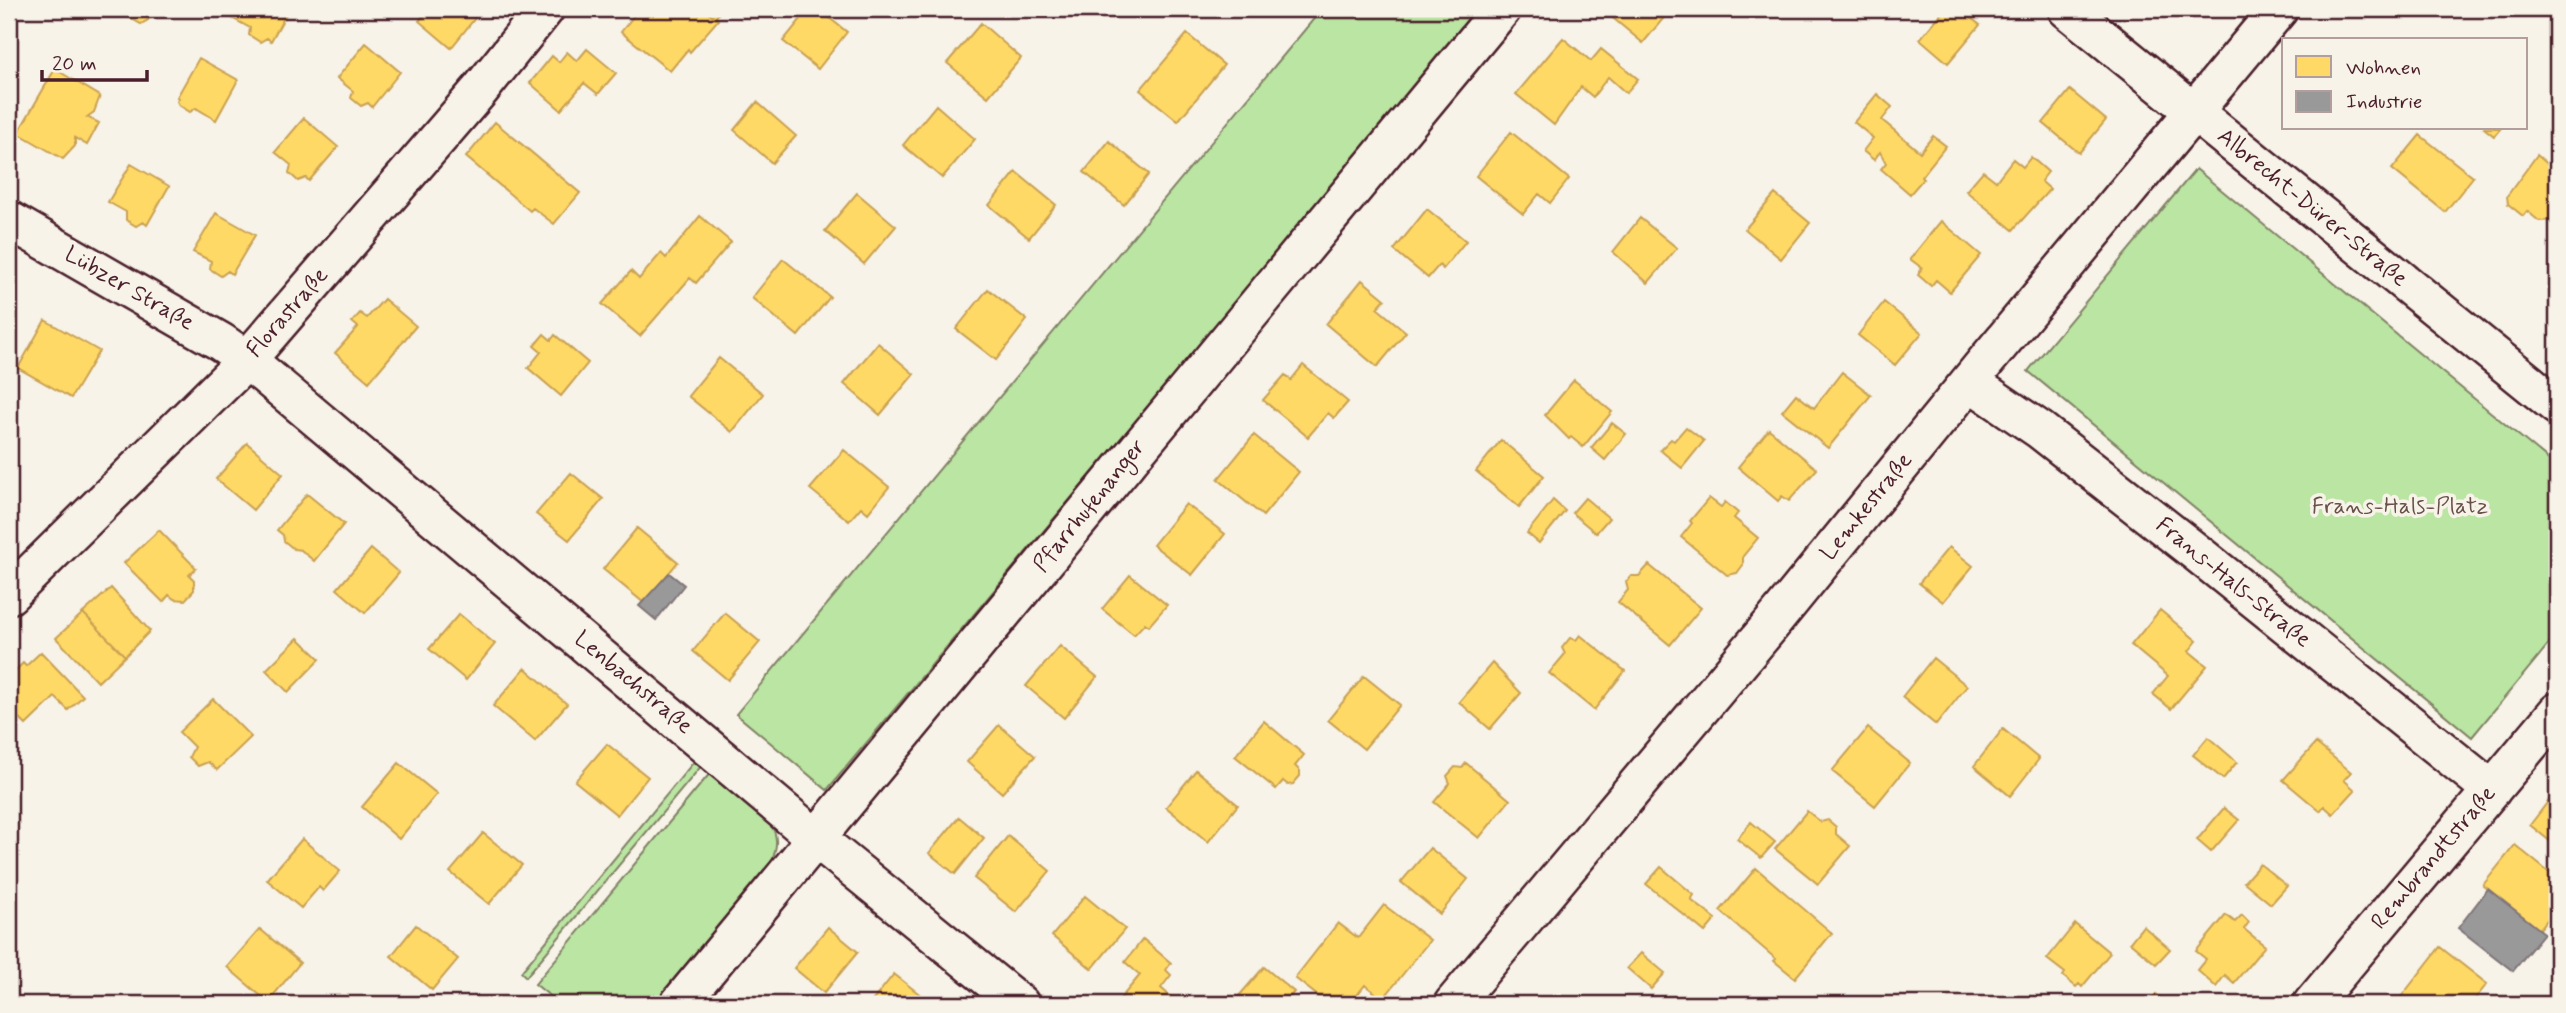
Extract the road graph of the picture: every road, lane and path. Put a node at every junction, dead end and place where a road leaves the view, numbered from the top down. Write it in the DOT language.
graph roads {
  1 [pos="545,9"];
  2 [pos="1502,9"];
  3 [pos="2067,9"];
  4 [pos="2279,9"];
  5 [pos="2193,112"];
  6 [pos="9,220"];
  7 [pos="247,360"];
  8 [pos="1970,382"];
  9 [pos="2557,406"];
  10 [pos="9,595"];
  11 [pos="2557,712"];
  12 [pos="2492,790"];
  13 [pos="817,839"];
  14 [pos="679,1004"];
  15 [pos="1020,1004"];
  16 [pos="1453,1004"];
  17 [pos="2312,1004"];
  1 -- 7 [label="street, Florastraße"];
  2 -- 13 [label="street, Pfarrhufenanger"];
  3 -- 5 [label="street, Albrecht-Dürer-Straße"];
  4 -- 5 [label="street, Lemkestraße"];
  5 -- 8 [label="street, Lemkestraße"];
  5 -- 9 [label="street, Albrecht-Dürer-Straße"];
  6 -- 7 [label="street, Lübzer Straße"];
  7 -- 10 [label="street, Florastraße"];
  7 -- 13 [label="street, Lenbachstraße"];
  8 -- 12 [label="street, Frans-Hals-Straße"];
  8 -- 16 [label="street, Lemkestraße"];
  11 -- 12 [label="street, Rembrandtstraße"];
  12 -- 17 [label="street, Rembrandtstraße"];
  13 -- 14 [label="street, Pfarrhufenanger"];
  13 -- 15 [label="street, Lenbachstraße"];
}
